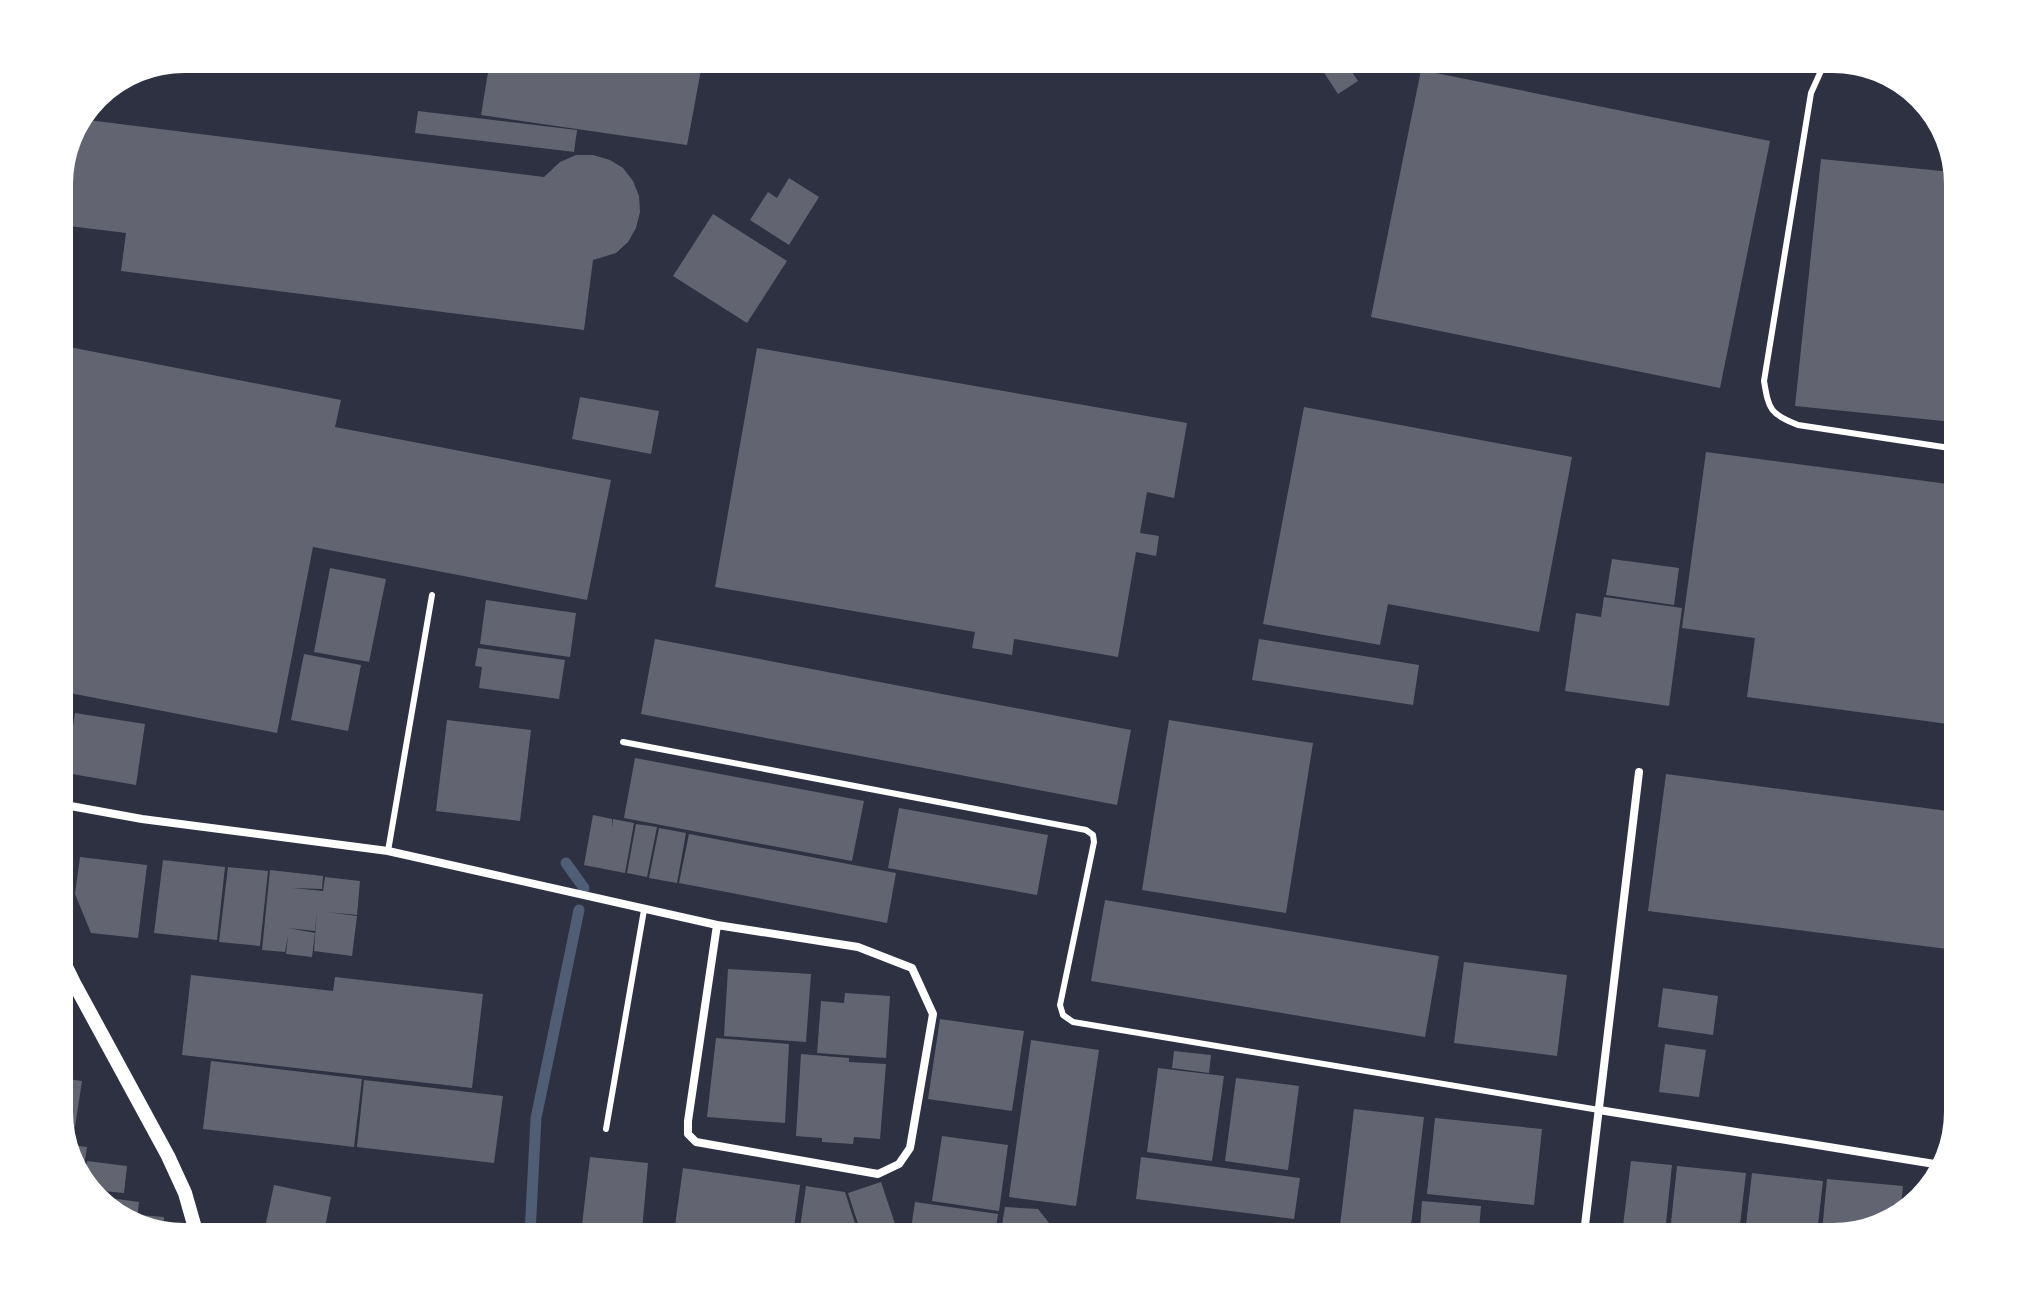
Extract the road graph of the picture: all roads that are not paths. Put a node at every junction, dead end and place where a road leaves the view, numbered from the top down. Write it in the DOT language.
graph roads {
  1 [pos="1822,68"];
  2 [pos="1949,448"];
  3 [pos="432,595"];
  4 [pos="623,742"];
  5 [pos="1639,772"];
  6 [pos="68,806"];
  7 [pos="388,851"];
  8 [pos="644,910"];
  9 [pos="717,925"];
  10 [pos="68,971"];
  11 [pos="1599,1110"];
  12 [pos="606,1129"];
  13 [pos="1936,1164"];
  14 [pos="195,1228"];
  15 [pos="1585,1228"];
  1 -- 2 [label="lane"];
  3 -- 7 [label="lane"];
  4 -- 11 [label="lane"];
  5 -- 11 [label="street"];
  6 -- 7 [label="street"];
  7 -- 8 [label="street"];
  8 -- 9 [label="street"];
  8 -- 12 [label="lane"];
  9 -- 9 [label="street"];
  10 -- 14 [label="street"];
  11 -- 13 [label="street"];
  11 -- 15 [label="street"];
}
